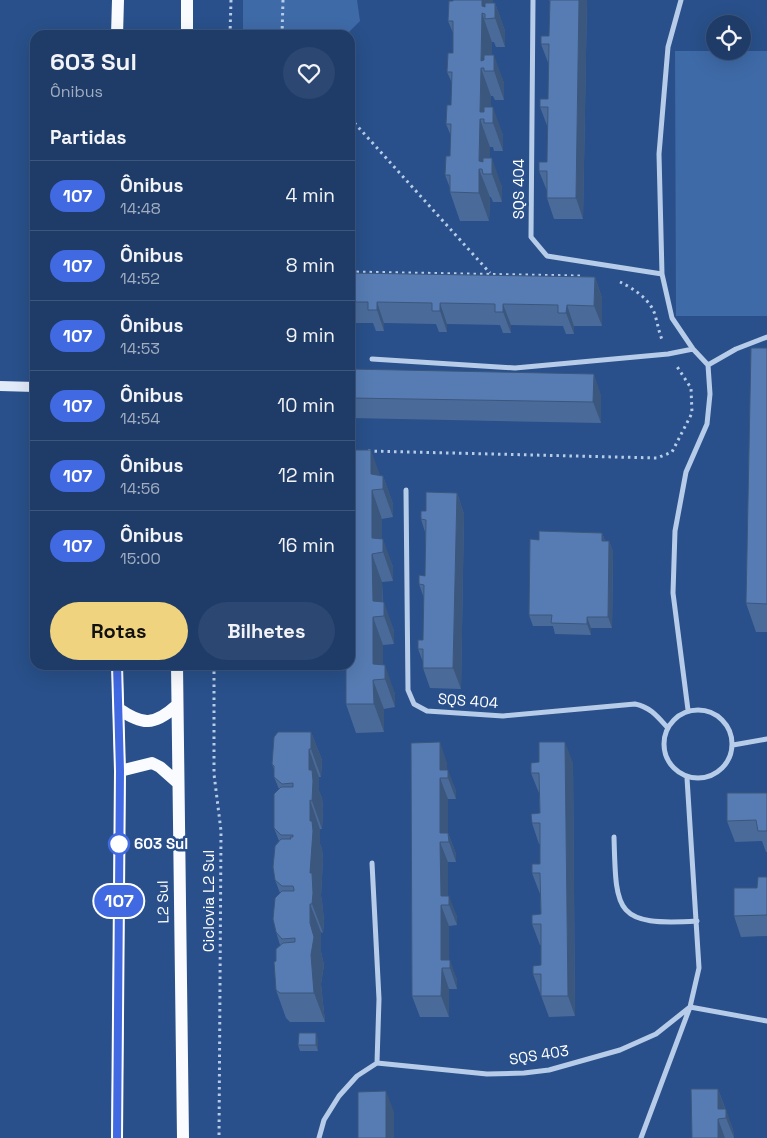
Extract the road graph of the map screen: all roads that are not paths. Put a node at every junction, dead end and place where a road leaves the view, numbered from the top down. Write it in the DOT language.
graph roads {
  1 [pos="118,0"];
  2 [pos="187,0"];
  3 [pos="533,0"];
  4 [pos="681,0"];
  5 [pos="117,30"];
  6 [pos="187,30"];
  7 [pos="662,274"];
  8 [pos="767,337"];
  9 [pos="693,348"];
  10 [pos="372,359"];
  11 [pos="708,366"];
  12 [pos="0,386"];
  13 [pos="30,387"];
  14 [pos="406,490"];
  15 [pos="117,670"];
  16 [pos="177,670"];
  17 [pos="176,706"];
  18 [pos="119,709"];
  19 [pos="688,710"];
  20 [pos="667,727"];
  21 [pos="767,739"];
  22 [pos="733,745"];
  23 [pos="120,771"];
  24 [pos="687,778"];
  25 [pos="178,783"];
  26 [pos="614,837"];
  27 [pos="372,863"];
  28 [pos="697,920"];
  29 [pos="690,1006"];
  30 [pos="767,1021"];
  31 [pos="377,1063"];
  32 [pos="117,1138"];
  33 [pos="183,1138"];
  34 [pos="320,1138"];
  35 [pos="641,1138"];
  1 -- 5 [label="main road"];
  2 -- 6 [label="main road"];
  3 -- 7 [label="street, SQS 404"];
  4 -- 7 [label="street"];
  7 -- 9 [label="street"];
  8 -- 11 [label="street"];
  9 -- 10 [label="street"];
  9 -- 11 [label="street"];
  11 -- 19 [label="street"];
  12 -- 13 [label="street"];
  14 -- 20 [label="street, SQS 404"];
  15 -- 18 [label="main road"];
  16 -- 17 [label="main road, L2 Sul"];
  17 -- 18 [label="main road"];
  17 -- 25 [label="main road, L2 Sul"];
  18 -- 23 [label="main road"];
  19 -- 20 [label="street"];
  19 -- 22 [label="street"];
  20 -- 24 [label="street"];
  21 -- 22 [label="street"];
  22 -- 24 [label="street"];
  23 -- 25 [label="main road"];
  23 -- 32 [label="main road"];
  24 -- 28 [label="street"];
  25 -- 33 [label="main road, L2 Sul"];
  26 -- 28 [label="street"];
  27 -- 31 [label="street"];
  28 -- 29 [label="street"];
  29 -- 30 [label="street"];
  29 -- 31 [label="street, SQS 403"];
  29 -- 35 [label="street"];
  31 -- 34 [label="street"];
}
